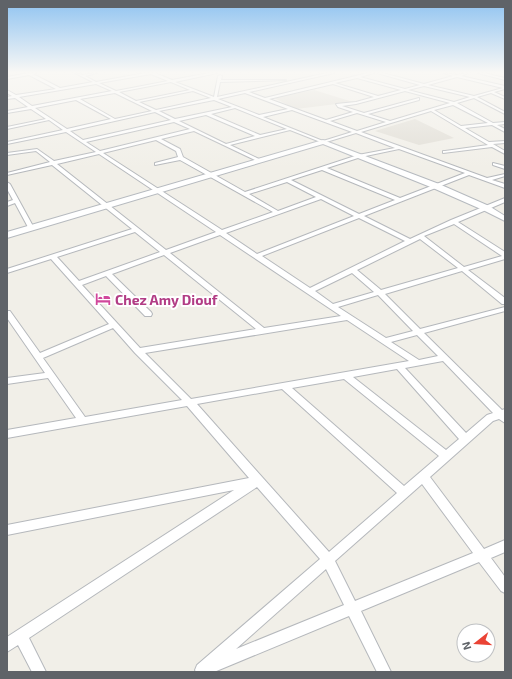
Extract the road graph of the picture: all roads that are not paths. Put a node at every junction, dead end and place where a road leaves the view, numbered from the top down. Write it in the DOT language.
graph roads {
  1 [pos="28,105"];
  2 [pos="45,105"];
  3 [pos="87,105"];
  4 [pos="141,105"];
  5 [pos="190,105"];
  6 [pos="230,105"];
  7 [pos="281,105"];
  8 [pos="340,105"];
  9 [pos="398,105"];
  10 [pos="448,105"];
  11 [pos="456,105"];
  12 [pos="489,105"];
  13 [pos="32,107"];
  14 [pos="235,107"];
  15 [pos="291,108"];
  16 [pos="432,110"];
  17 [pos="7,112"];
  18 [pos="156,112"];
  19 [pos="358,112"];
  20 [pos="206,113"];
  21 [pos="505,113"];
  22 [pos="364,114"];
  23 [pos="260,116"];
  24 [pos="50,119"];
  25 [pos="115,120"];
  26 [pos="174,120"];
  27 [pos="325,121"];
  28 [pos="389,122"];
  29 [pos="505,123"];
  30 [pos="491,124"];
  31 [pos="461,127"];
  32 [pos="7,128"];
  33 [pos="290,129"];
  34 [pos="194,130"];
  35 [pos="67,131"];
  36 [pos="505,131"];
  37 [pos="355,132"];
  38 [pos="260,137"];
  39 [pos="156,138"];
  40 [pos="83,141"];
  41 [pos="323,142"];
  42 [pos="505,142"];
  43 [pos="7,143"];
  44 [pos="491,144"];
  45 [pos="226,145"];
  46 [pos="399,148"];
  47 [pos="99,152"];
  48 [pos="445,152"];
  49 [pos="505,153"];
  50 [pos="7,154"];
  51 [pos="360,156"];
  52 [pos="181,158"];
  53 [pos="259,161"];
  54 [pos="52,163"];
  55 [pos="157,164"];
  56 [pos="322,168"];
  57 [pos="469,173"];
  58 [pos="7,174"];
  59 [pos="211,175"];
  60 [pos="505,175"];
  61 [pos="487,179"];
  62 [pos="288,180"];
  63 [pos="7,184"];
  64 [pos="436,186"];
  65 [pos="505,186"];
  66 [pos="158,191"];
  67 [pos="244,194"];
  68 [pos="321,197"];
  69 [pos="398,200"];
  70 [pos="505,200"];
  71 [pos="16,201"];
  72 [pos="7,204"];
  73 [pos="105,206"];
  74 [pos="486,208"];
  75 [pos="276,212"];
  76 [pos="359,216"];
  77 [pos="505,219"];
  78 [pos="453,221"];
  79 [pos="31,228"];
  80 [pos="135,230"];
  81 [pos="221,232"];
  82 [pos="7,235"];
  83 [pos="420,236"];
  84 [pos="409,241"];
  85 [pos="164,253"];
  86 [pos="52,256"];
  87 [pos="257,256"];
  88 [pos="505,256"];
  89 [pos="463,269"];
  90 [pos="353,270"];
  91 [pos="7,271"];
  92 [pos="107,273"];
  93 [pos="78,284"];
  94 [pos="310,291"];
  95 [pos="380,293"];
  96 [pos="505,302"];
  97 [pos="333,306"];
  98 [pos="505,309"];
  99 [pos="7,313"];
  100 [pos="148,314"];
  101 [pos="350,317"];
  102 [pos="114,324"];
  103 [pos="263,331"];
  104 [pos="419,332"];
  105 [pos="384,341"];
  106 [pos="138,351"];
  107 [pos="38,357"];
  108 [pos="445,358"];
  109 [pos="418,363"];
  110 [pos="399,366"];
  111 [pos="50,375"];
  112 [pos="345,375"];
  113 [pos="7,381"];
  114 [pos="284,386"];
  115 [pos="189,402"];
  116 [pos="503,416"];
  117 [pos="83,421"];
  118 [pos="7,434"];
  119 [pos="465,439"];
  120 [pos="446,456"];
  121 [pos="423,476"];
  122 [pos="257,481"];
  123 [pos="404,493"];
  124 [pos="7,530"];
  125 [pos="505,546"];
  126 [pos="482,556"];
  127 [pos="328,560"];
  128 [pos="505,587"];
  129 [pos="352,609"];
  130 [pos="21,636"];
  131 [pos="7,645"];
  132 [pos="201,671"];
  133 [pos="39,672"];
  134 [pos="384,672"];
  1 -- 13 [label="street"];
  2 -- 13 [label="street"];
  3 -- 25 [label="street"];
  4 -- 18 [label="street"];
  5 -- 18 [label="street"];
  6 -- 14 [label="street"];
  7 -- 15 [label="street"];
  8 -- 19 [label="street"];
  9 -- 22 [label="street"];
  10 -- 16 [label="street"];
  11 -- 30 [label="street"];
  12 -- 21 [label="street"];
  13 -- 17 [label="street"];
  13 -- 24 [label="street"];
  14 -- 20 [label="street"];
  14 -- 23 [label="street"];
  15 -- 23 [label="street"];
  15 -- 27 [label="street"];
  16 -- 28 [label="street"];
  16 -- 31 [label="street"];
  18 -- 25 [label="street"];
  18 -- 26 [label="street"];
  19 -- 22 [label="street"];
  19 -- 27 [label="street"];
  20 -- 26 [label="street"];
  20 -- 38 [label="street"];
  22 -- 28 [label="street"];
  23 -- 33 [label="street"];
  24 -- 32 [label="street"];
  24 -- 35 [label="street"];
  25 -- 35 [label="street"];
  26 -- 34 [label="street"];
  26 -- 40 [label="street"];
  27 -- 37 [label="street"];
  28 -- 37 [label="street"];
  29 -- 30 [label="street"];
  30 -- 31 [label="street"];
  30 -- 36 [label="street"];
  31 -- 44 [label="street"];
  33 -- 38 [label="street"];
  33 -- 41 [label="street"];
  34 -- 39 [label="street"];
  34 -- 45 [label="street"];
  35 -- 40 [label="street"];
  35 -- 43 [label="street"];
  37 -- 41 [label="street"];
  37 -- 46 [label="street"];
  38 -- 45 [label="street"];
  39 -- 47 [label="street"];
  39 -- 52 [label="street"];
  40 -- 47 [label="street"];
  41 -- 51 [label="main road"];
  41 -- 53 [label="main road"];
  42 -- 44 [label="street"];
  44 -- 48 [label="street"];
  44 -- 49 [label="street"];
  45 -- 53 [label="street"];
  46 -- 51 [label="street"];
  46 -- 57 [label="street"];
  47 -- 54 [label="street"];
  47 -- 66 [label="street"];
  50 -- 54 [label="street"];
  51 -- 56 [label="street"];
  51 -- 64 [label="main road"];
  52 -- 55 [label="street"];
  52 -- 59 [label="street"];
  53 -- 59 [label="main road"];
  54 -- 58 [label="street"];
  54 -- 73 [label="street"];
  56 -- 62 [label="street"];
  56 -- 69 [label="street"];
  57 -- 61 [label="street"];
  57 -- 64 [label="street"];
  59 -- 66 [label="main road"];
  59 -- 67 [label="street"];
  60 -- 61 [label="street"];
  61 -- 65 [label="street"];
  62 -- 67 [label="street"];
  62 -- 68 [label="street"];
  63 -- 71 [label="street"];
  64 -- 69 [label="street"];
  64 -- 74 [label="main road"];
  66 -- 73 [label="main road"];
  66 -- 81 [label="street"];
  67 -- 75 [label="street"];
  68 -- 75 [label="street"];
  68 -- 76 [label="street"];
  69 -- 76 [label="street"];
  70 -- 74 [label="street"];
  71 -- 72 [label="street"];
  71 -- 79 [label="street"];
  73 -- 79 [label="main road"];
  73 -- 80 [label="street"];
  74 -- 77 [label="main road"];
  74 -- 78 [label="street"];
  75 -- 81 [label="street"];
  76 -- 84 [label="street"];
  76 -- 87 [label="street"];
  78 -- 83 [label="street"];
  78 -- 88 [label="street"];
  79 -- 82 [label="main road"];
  80 -- 85 [label="street"];
  80 -- 86 [label="street"];
  81 -- 85 [label="street"];
  81 -- 87 [label="street"];
  83 -- 84 [label="street"];
  83 -- 89 [label="street"];
  84 -- 90 [label="street"];
  85 -- 92 [label="street"];
  85 -- 103 [label="street"];
  86 -- 91 [label="street"];
  86 -- 93 [label="street"];
  87 -- 94 [label="street"];
  88 -- 89 [label="street"];
  89 -- 95 [label="street"];
  89 -- 96 [label="street"];
  90 -- 94 [label="street"];
  90 -- 95 [label="street"];
  92 -- 93 [label="street"];
  92 -- 100 [label="street"];
  93 -- 102 [label="street"];
  94 -- 97 [label="street"];
  95 -- 97 [label="street"];
  95 -- 104 [label="street"];
  97 -- 101 [label="street"];
  98 -- 104 [label="street"];
  99 -- 107 [label="street"];
  101 -- 103 [label="street"];
  101 -- 105 [label="street"];
  102 -- 106 [label="street"];
  102 -- 107 [label="street"];
  103 -- 106 [label="street"];
  104 -- 105 [label="street"];
  104 -- 108 [label="street"];
  105 -- 109 [label="street"];
  106 -- 115 [label="street"];
  107 -- 111 [label="street"];
  108 -- 109 [label="street"];
  108 -- 116 [label="street"];
  109 -- 110 [label="street"];
  110 -- 112 [label="street"];
  110 -- 119 [label="street"];
  111 -- 113 [label="street"];
  111 -- 117 [label="street"];
  112 -- 114 [label="street"];
  112 -- 120 [label="street"];
  114 -- 115 [label="street"];
  114 -- 123 [label="street"];
  115 -- 117 [label="street"];
  115 -- 122 [label="street"];
  116 -- 119 [label="street"];
  117 -- 118 [label="street"];
  119 -- 120 [label="street"];
  120 -- 121 [label="street"];
  121 -- 123 [label="street"];
  121 -- 126 [label="street"];
  122 -- 124 [label="street"];
  122 -- 127 [label="street"];
  122 -- 130 [label="street"];
  123 -- 127 [label="street"];
  125 -- 126 [label="street"];
  126 -- 128 [label="street"];
  126 -- 129 [label="street"];
  127 -- 129 [label="street"];
  127 -- 132 [label="street"];
  129 -- 132 [label="street"];
  129 -- 134 [label="street"];
  130 -- 131 [label="street"];
  130 -- 133 [label="street"];
}
